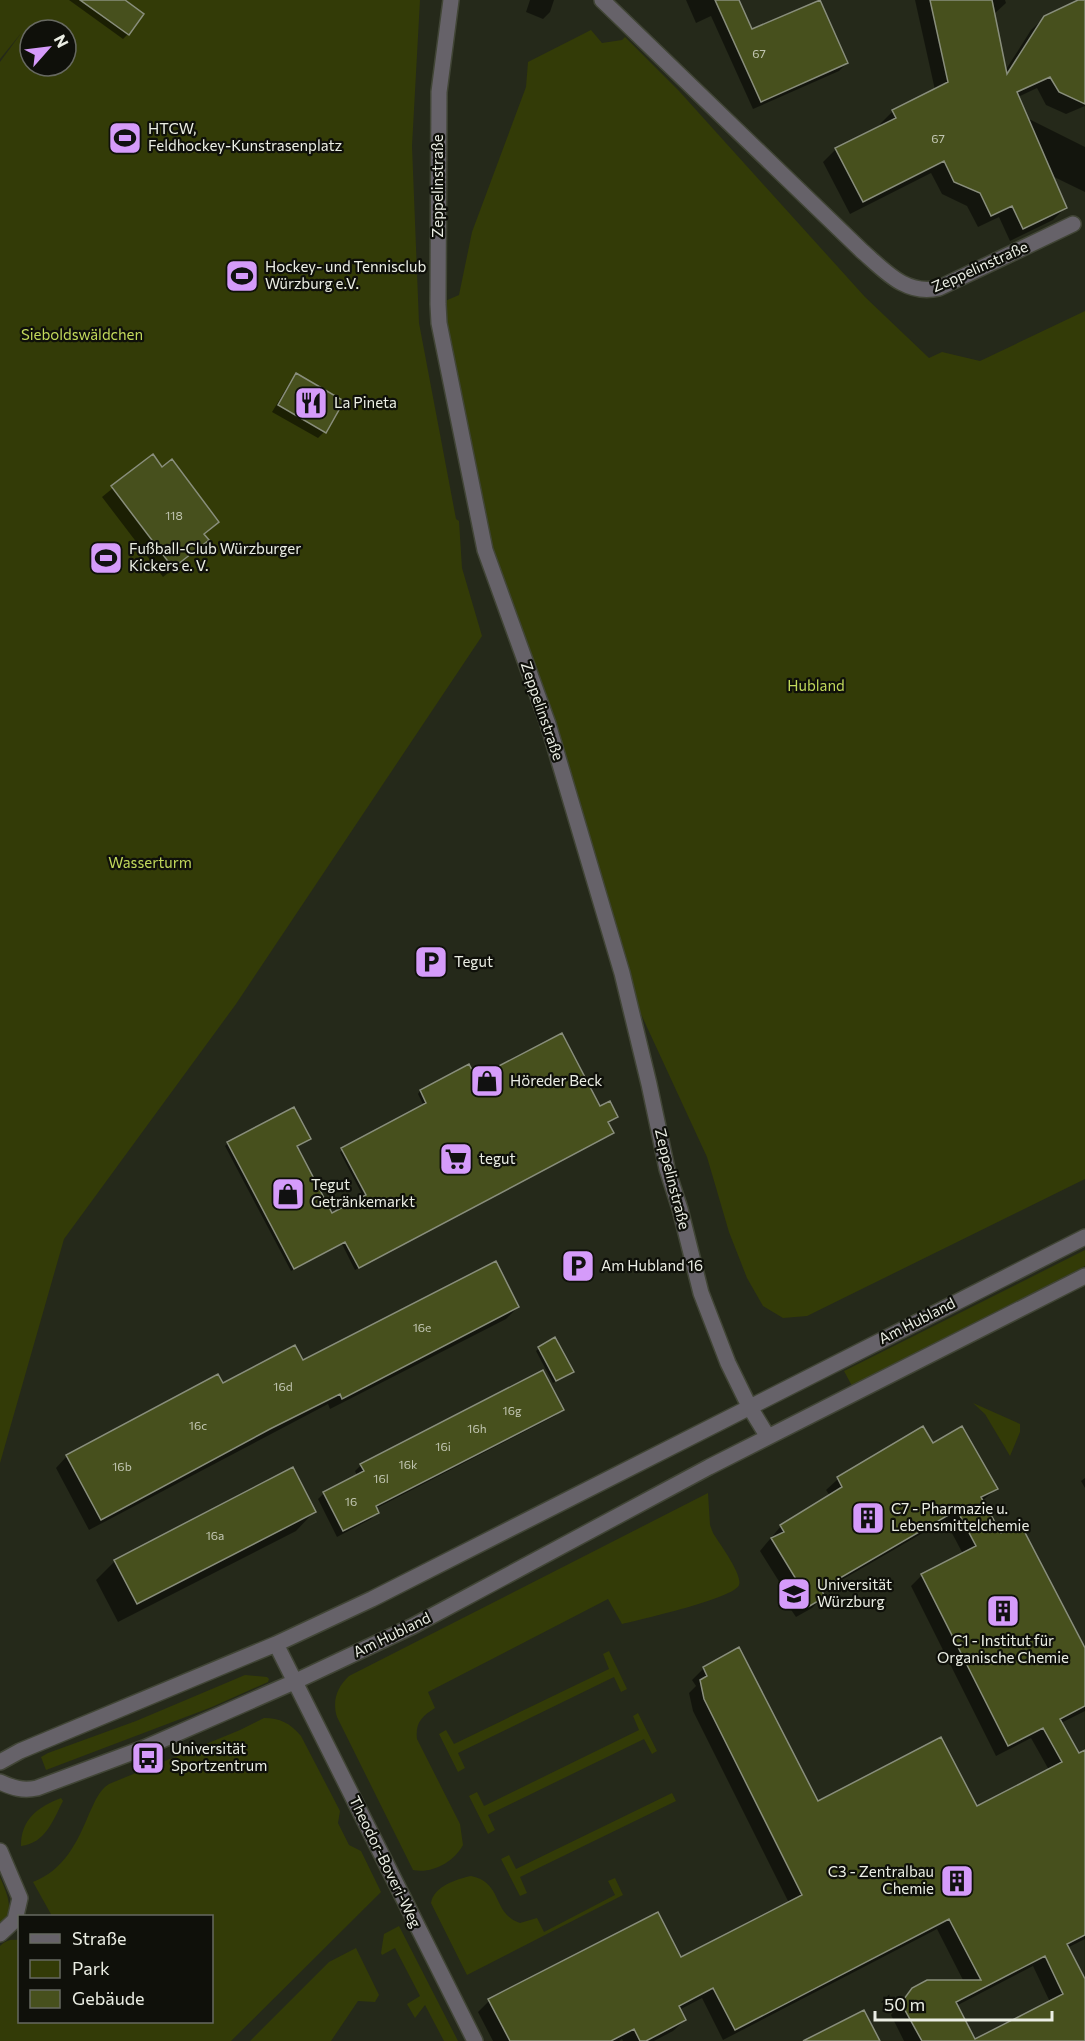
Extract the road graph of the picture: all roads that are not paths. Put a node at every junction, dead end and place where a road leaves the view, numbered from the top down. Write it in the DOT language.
graph roads {
  1 [pos="451,0"];
  2 [pos="602,0"];
  3 [pos="1073,224"];
  4 [pos="1085,1237"];
  5 [pos="1085,1276"];
  6 [pos="749,1406"];
  7 [pos="768,1437"];
  8 [pos="276,1644"];
  9 [pos="294,1682"];
  10 [pos="0,1762"];
  11 [pos="0,1782"];
  12 [pos="0,1851"];
  13 [pos="0,1934"];
  14 [pos="475,2041"];
  1 -- 6 [label="street, Zeppelinstraße"];
  2 -- 3 [label="street, Zeppelinstraße"];
  4 -- 6 [label="street, Am Hubland"];
  5 -- 7 [label="street, Am Hubland"];
  6 -- 7 [label="street"];
  6 -- 8 [label="street, Am Hubland"];
  7 -- 9 [label="street, Am Hubland"];
  8 -- 9 [label="street, Theodor-Boveri-Weg"];
  8 -- 10 [label="street, Am Hubland"];
  9 -- 11 [label="street, Am Hubland"];
  9 -- 14 [label="street, Theodor-Boveri-Weg"];
  12 -- 13 [label="street"];
}
